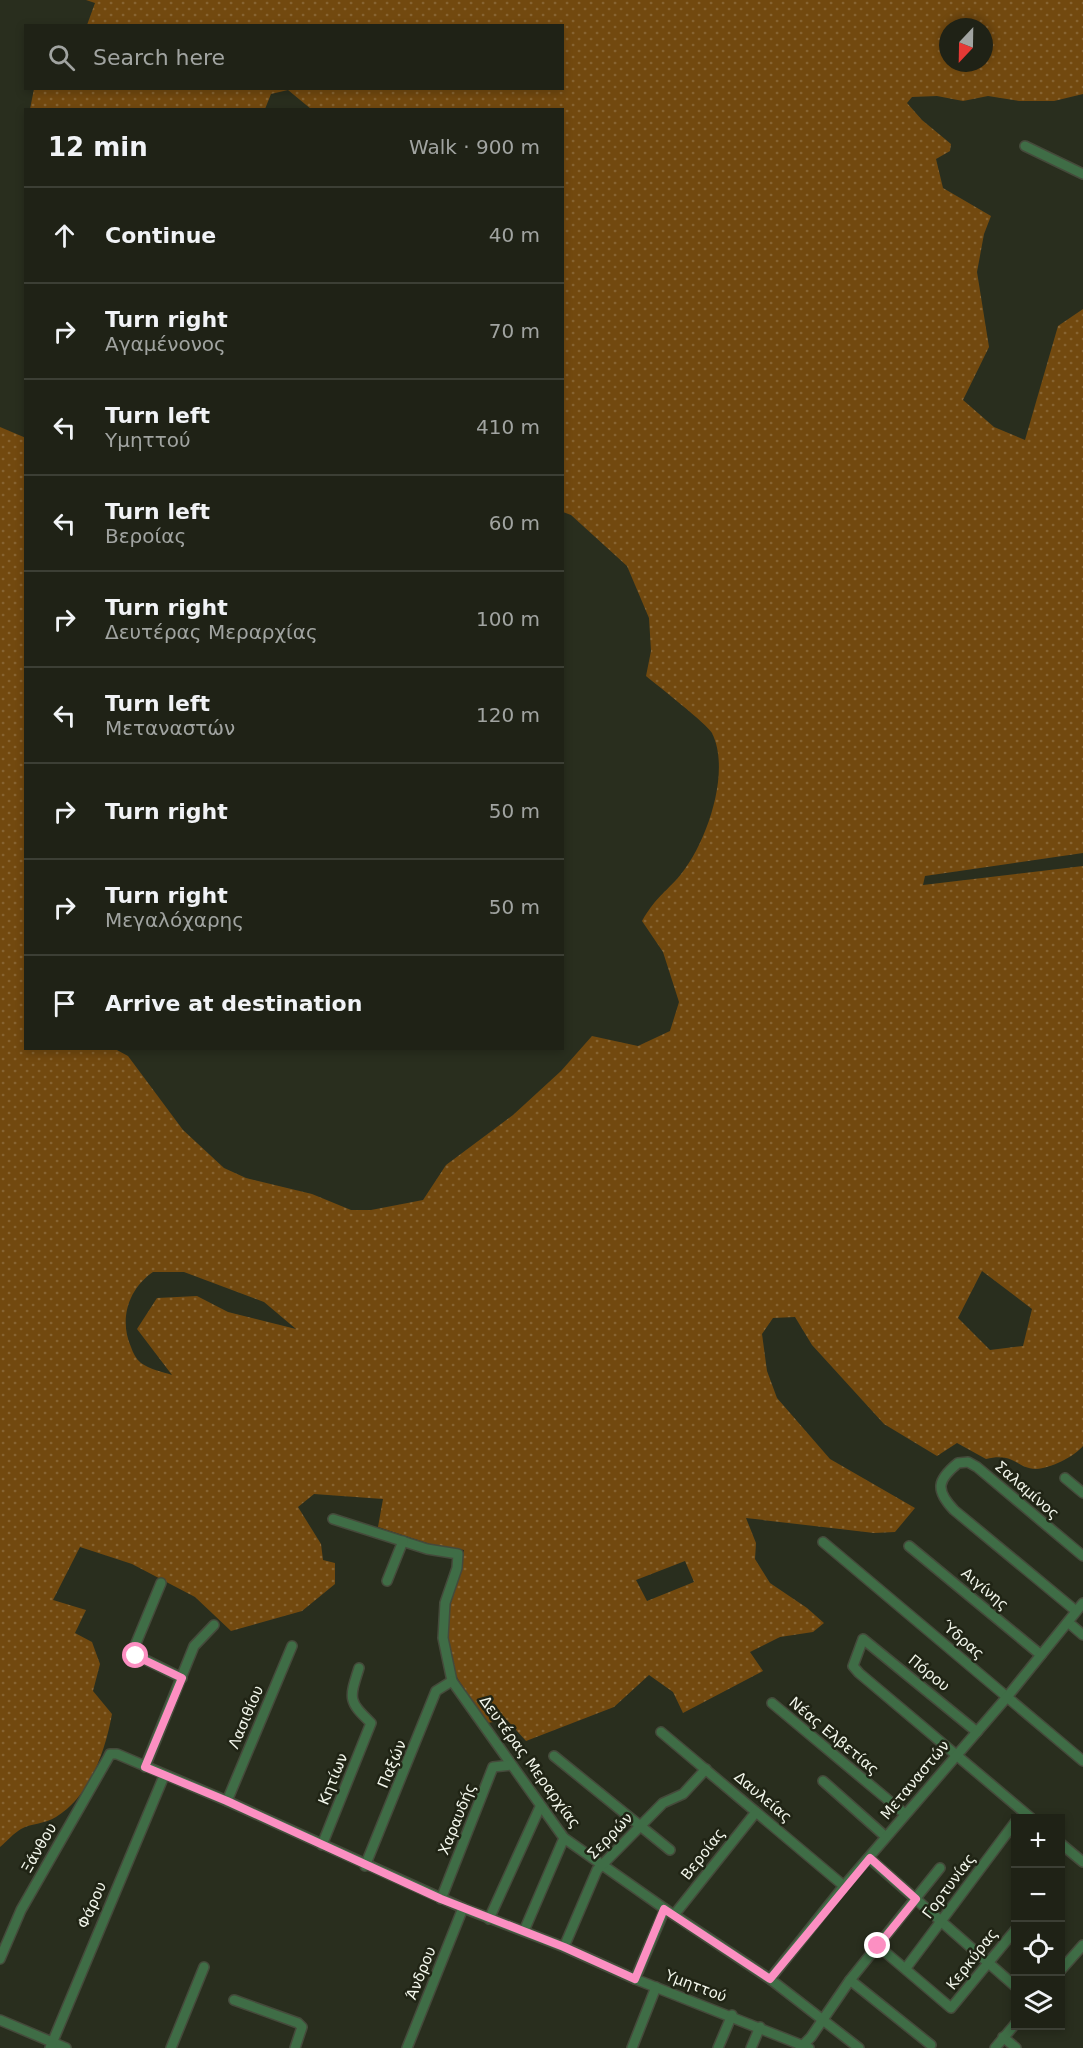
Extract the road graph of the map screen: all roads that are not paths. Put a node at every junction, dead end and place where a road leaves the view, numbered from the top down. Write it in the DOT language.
graph roads {
  1 [pos="1025,147"];
  2 [pos="1083,174"];
  3 [pos="1065,1478"];
  4 [pos="1083,1493"];
  5 [pos="333,1519"];
  6 [pos="403,1541"];
  7 [pos="823,1542"];
  8 [pos="909,1546"];
  9 [pos="1083,1556"];
  10 [pos="387,1581"];
  11 [pos="160,1583"];
  12 [pos="1083,1603"];
  13 [pos="1076,1611"];
  14 [pos="1068,1622"];
  15 [pos="214,1625"];
  16 [pos="1083,1635"];
  17 [pos="292,1646"];
  18 [pos="1041,1655"];
  19 [pos="359,1668"];
  20 [pos="182,1678"];
  21 [pos="452,1681"];
  22 [pos="1007,1697"];
  23 [pos="772,1703"];
  24 [pos="661,1732"];
  25 [pos="977,1732"];
  26 [pos="110,1754"];
  27 [pos="955,1755"];
  28 [pos="554,1756"];
  29 [pos="1083,1761"];
  30 [pos="511,1765"];
  31 [pos="145,1767"];
  32 [pos="706,1768"];
  33 [pos="164,1776"];
  34 [pos="823,1781"];
  35 [pos="227,1801"];
  36 [pos="540,1807"];
  37 [pos="756,1812"];
  38 [pos="905,1814"];
  39 [pos="1016,1814"];
  40 [pos="639,1827"];
  41 [pos="1011,1828"];
  42 [pos="886,1837"];
  43 [pos="564,1838"];
  44 [pos="322,1845"];
  45 [pos="1065,1847"];
  46 [pos="670,1850"];
  47 [pos="870,1858"];
  48 [pos="1083,1862"];
  49 [pos="365,1866"];
  50 [pos="603,1866"];
  51 [pos="940,1868"];
  52 [pos="844,1886"];
  53 [pos="441,1899"];
  54 [pos="916,1899"];
  55 [pos="463,1908"];
  56 [pos="664,1909"];
  57 [pos="674,1915"];
  58 [pos="489,1919"];
  59 [pos="942,1922"];
  60 [pos="524,1931"];
  61 [pos="1011,1935"];
  62 [pos="1083,1945"];
  63 [pos="878,1946"];
  64 [pos="564,1947"];
  65 [pos="0,1959"];
  66 [pos="988,1962"];
  67 [pos="1065,1965"];
  68 [pos="204,1967"];
  69 [pos="906,1968"];
  70 [pos="635,1979"];
  71 [pos="770,1979"];
  72 [pos="850,1980"];
  73 [pos="1011,1983"];
  74 [pos="656,1987"];
  75 [pos="234,2000"];
  76 [pos="732,2015"];
  77 [pos="823,2018"];
  78 [pos="1,2022"];
  79 [pos="760,2027"];
  80 [pos="1011,2028"];
  81 [pos="1003,2037"];
  82 [pos="51,2045"];
  83 [pos="931,2045"];
  84 [pos="803,2047"];
  85 [pos="66,2048"];
  86 [pos="171,2048"];
  87 [pos="295,2048"];
  88 [pos="407,2048"];
  89 [pos="632,2048"];
  90 [pos="718,2048"];
  91 [pos="751,2048"];
  92 [pos="859,2048"];
  93 [pos="995,2048"];
  94 [pos="1016,2048"];
  1 -- 2 [label="street"];
  3 -- 4 [label="street"];
  5 -- 6 [label="street, Δευτέρας Μεραρχίας"];
  6 -- 10 [label="street"];
  6 -- 21 [label="street, Δευτέρας Μεραρχίας"];
  7 -- 22 [label="street, Ύδρας"];
  8 -- 18 [label="street, Αιγίνης"];
  9 -- 13 [label="street, Σαλαμίνος"];
  11 -- 20 [label="street"];
  12 -- 13 [label="street, Μεταναστών"];
  13 -- 14 [label="street, Μεταναστών"];
  14 -- 16 [label="street"];
  14 -- 18 [label="street, Μεταναστών"];
  15 -- 20 [label="street"];
  17 -- 35 [label="street, Λασιθίου"];
  18 -- 22 [label="street, Μεταναστών"];
  19 -- 44 [label="street, Κητίων"];
  20 -- 31 [label="street"];
  21 -- 30 [label="street, Δευτέρας Μεραρχίας"];
  21 -- 49 [label="street, Παξών"];
  22 -- 25 [label="street, Μεταναστών"];
  22 -- 29 [label="street, Ύδρας"];
  23 -- 38 [label="street, Νέας Ελβετίας"];
  24 -- 32 [label="street, Δαυλείας"];
  25 -- 27 [label="street, Μεταναστών"];
  25 -- 27 [label="street, Πόρου"];
  26 -- 31 [label="street, Υμηττού"];
  26 -- 65 [label="street, Ξάνθου"];
  27 -- 38 [label="street, Μεταναστών"];
  27 -- 39 [label="street"];
  28 -- 40 [label="street"];
  30 -- 36 [label="street, Δευτέρας Μεραρχίας"];
  30 -- 53 [label="street, Χαραυδής"];
  31 -- 33 [label="street, Υμηττού"];
  32 -- 37 [label="street, Δαυλείας"];
  32 -- 40 [label="street, Σερρών"];
  33 -- 35 [label="street, Υμηττού"];
  33 -- 82 [label="street, Φάρου"];
  34 -- 42 [label="street"];
  35 -- 44 [label="street, Υμηττού"];
  36 -- 43 [label="street, Δευτέρας Μεραρχίας"];
  36 -- 58 [label="street"];
  37 -- 52 [label="street, Δαυλείας"];
  37 -- 57 [label="street, Βεροίας"];
  38 -- 42 [label="street, Μεταναστών"];
  40 -- 46 [label="street"];
  40 -- 50 [label="street, Σερρών"];
  41 -- 59 [label="street, Γορτυνίας"];
  42 -- 47 [label="street, Μεταναστών"];
  43 -- 50 [label="street, Δευτέρας Μεραρχίας"];
  43 -- 60 [label="street"];
  44 -- 49 [label="street, Υμηττού"];
  45 -- 48 [label="street"];
  47 -- 52 [label="street, Μεταναστών"];
  47 -- 54 [label="street"];
  49 -- 53 [label="street, Υμηττού"];
  50 -- 56 [label="street, Δευτέρας Μεραρχίας"];
  50 -- 64 [label="street, Σερρών"];
  51 -- 54 [label="street"];
  52 -- 71 [label="street, Μεταναστών"];
  53 -- 55 [label="street, Υμηττού"];
  54 -- 59 [label="street"];
  54 -- 63 [label="street"];
  55 -- 58 [label="street, Υμηττού"];
  55 -- 88 [label="street, Άνδρου"];
  56 -- 57 [label="street, Δευτέρας Μεραρχίας"];
  56 -- 70 [label="street"];
  57 -- 71 [label="street, Δευτέρας Μεραρχίας"];
  58 -- 60 [label="street, Υμηττού"];
  59 -- 66 [label="street"];
  59 -- 69 [label="street, Γορτυνίας"];
  60 -- 64 [label="street, Υμηττού"];
  61 -- 66 [label="street, Κερκύρας"];
  62 -- 67 [label="street"];
  63 -- 69 [label="street"];
  63 -- 72 [label="street"];
  64 -- 70 [label="street, Υμηττού"];
  66 -- 69 [label="street, Κερκύρας"];
  66 -- 73 [label="street"];
  68 -- 86 [label="street"];
  70 -- 74 [label="street, Υμηττού"];
  71 -- 77 [label="street, Δευτέρας Μεραρχίας"];
  72 -- 77 [label="street"];
  72 -- 83 [label="street"];
  74 -- 76 [label="street, Υμηττού"];
  74 -- 89 [label="street"];
  75 -- 87 [label="street"];
  76 -- 79 [label="street, Υμηττού"];
  76 -- 90 [label="street"];
  77 -- 84 [label="street"];
  77 -- 92 [label="street, Δευτέρας Μεραρχίας"];
  78 -- 82 [label="street"];
  79 -- 84 [label="street, Υμηττού"];
  79 -- 91 [label="street"];
  80 -- 81 [label="street"];
  81 -- 93 [label="street"];
  81 -- 94 [label="street"];
  82 -- 85 [label="street"];
}
